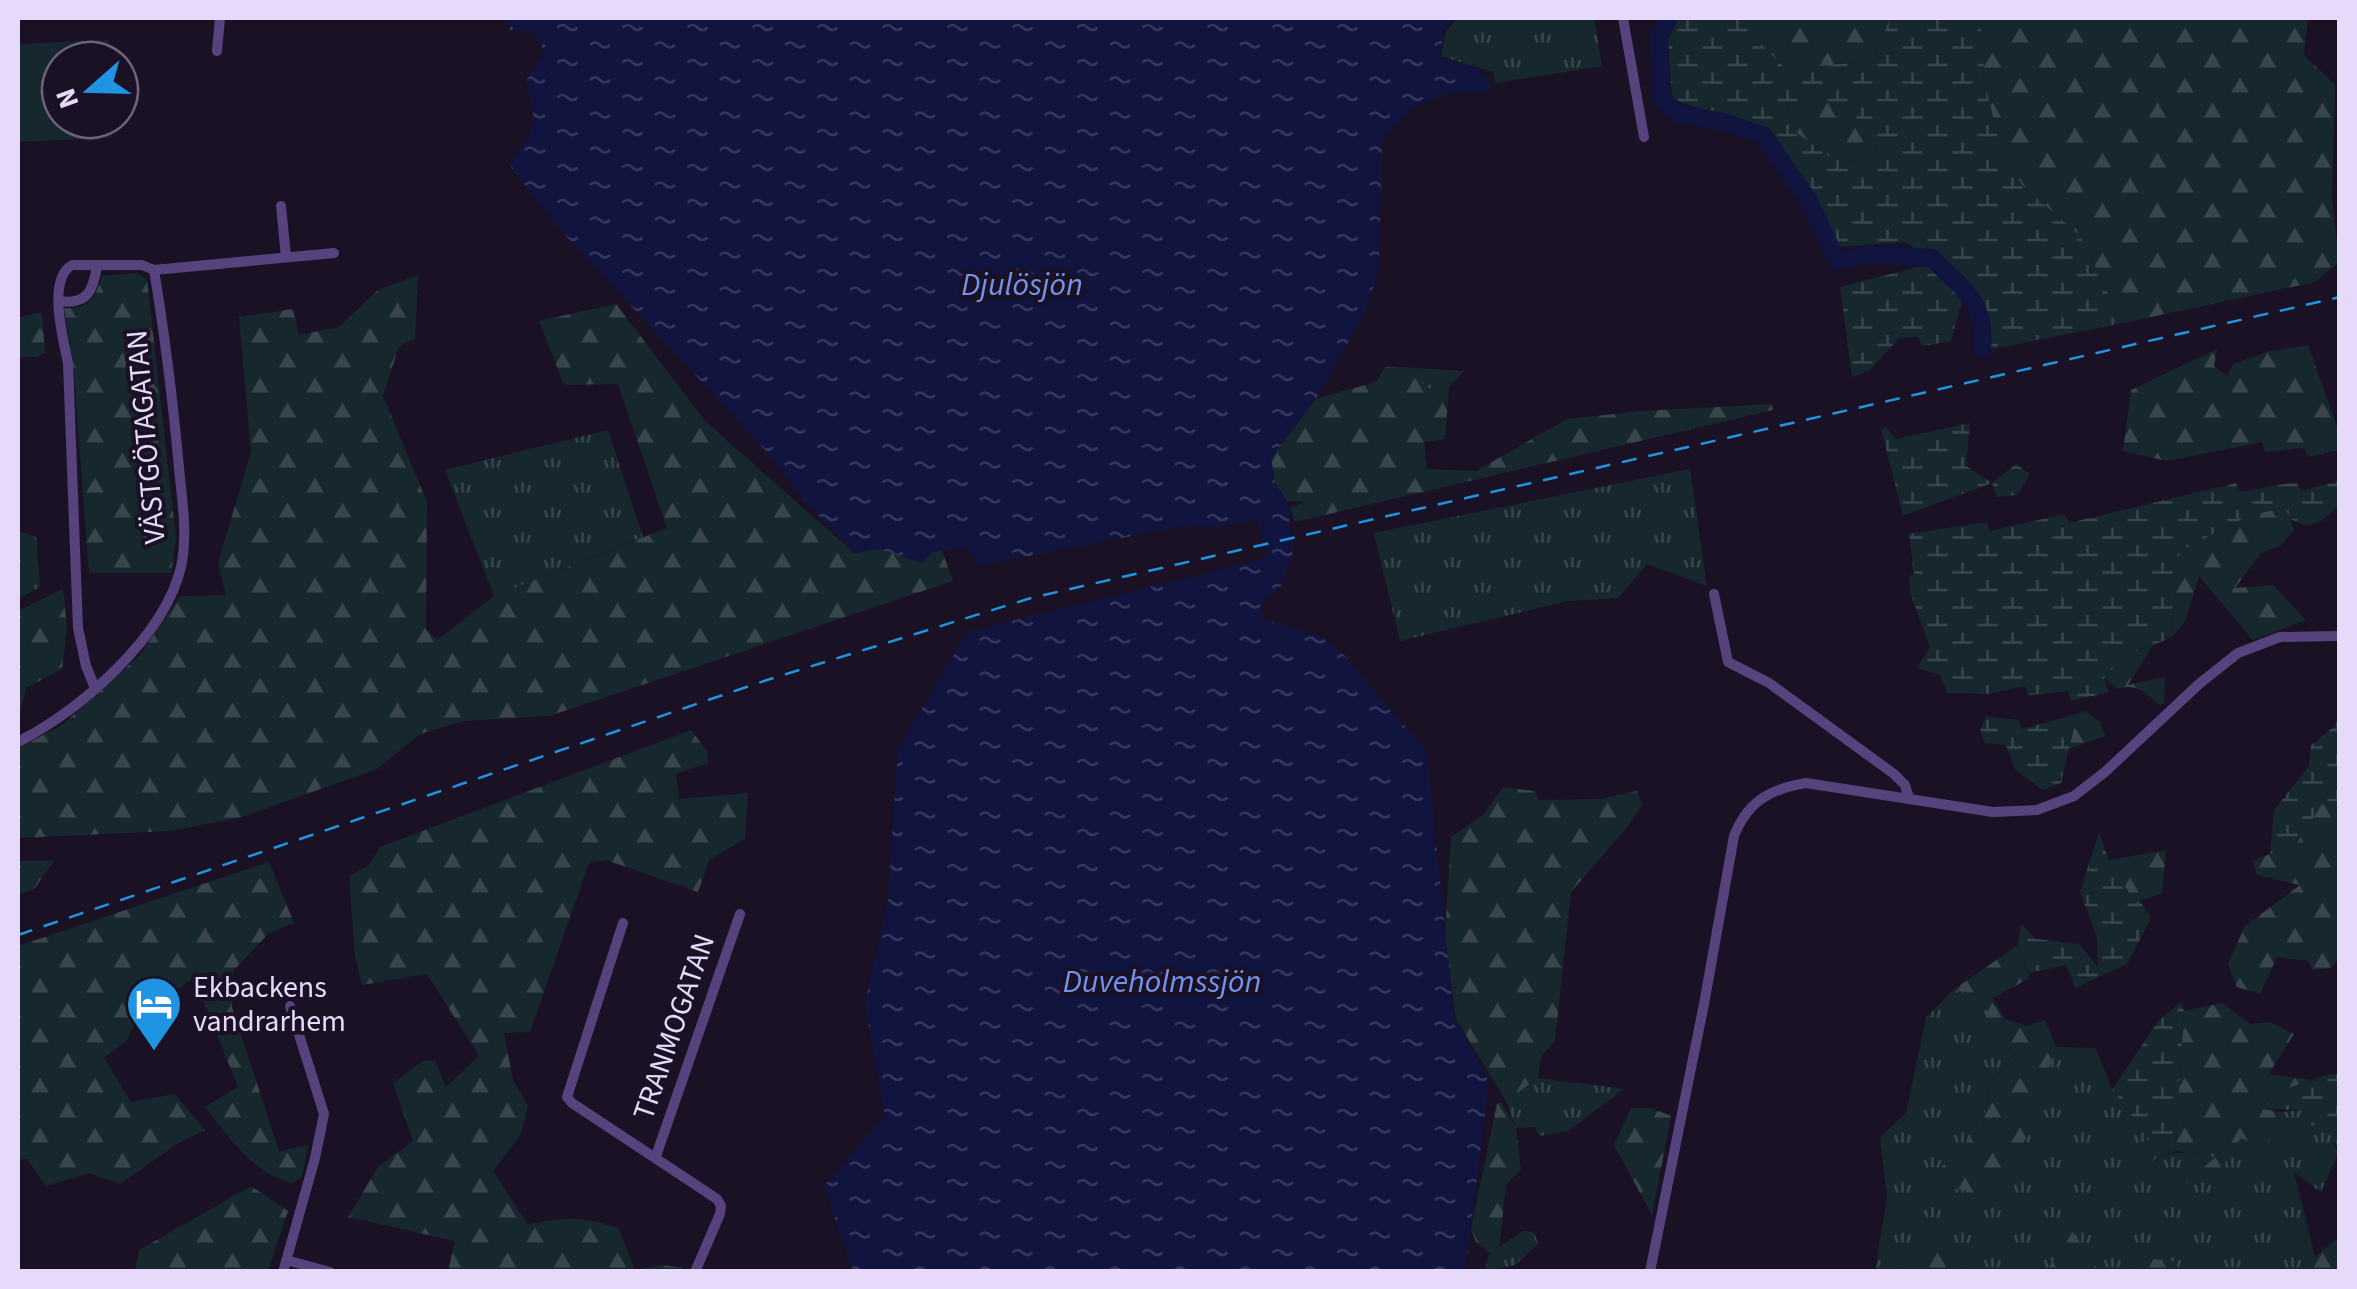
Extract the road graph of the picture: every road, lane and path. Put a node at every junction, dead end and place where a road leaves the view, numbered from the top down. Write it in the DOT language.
graph roads {
  1 [pos="220,18"];
  2 [pos="1622,18"];
  3 [pos="217,51"];
  4 [pos="1644,137"];
  5 [pos="281,206"];
  6 [pos="334,253"];
  7 [pos="286,257"];
  8 [pos="96,266"];
  9 [pos="154,270"];
  10 [pos="60,301"];
  11 [pos="1714,594"];
  12 [pos="2340,636"];
  13 [pos="95,688"];
  14 [pos="18,742"];
  15 [pos="1909,798"];
  16 [pos="740,914"];
  17 [pos="623,923"];
  18 [pos="290,1006"];
  19 [pos="656,1156"];
  20 [pos="285,1266"];
  21 [pos="330,1272"];
  22 [pos="695,1272"];
  23 [pos="1650,1272"];
  1 -- 3 [label="street"];
  2 -- 4 [label="street"];
  5 -- 7 [label="street"];
  6 -- 7 [label="street"];
  7 -- 9 [label="street"];
  8 -- 9 [label="street"];
  8 -- 10 [label="street"];
  8 -- 10 [label="street"];
  9 -- 13 [label="street, VÄSTGÖTAGATAN"];
  10 -- 13 [label="street"];
  11 -- 15 [label="street"];
  12 -- 15 [label="street"];
  13 -- 14 [label="street, VÄSTGÖTAGATAN"];
  15 -- 23 [label="street"];
  16 -- 19 [label="street, TRANMOGATAN"];
  17 -- 19 [label="street"];
  18 -- 20 [label="street"];
  19 -- 22 [label="street"];
  20 -- 21 [label="street"];
}
